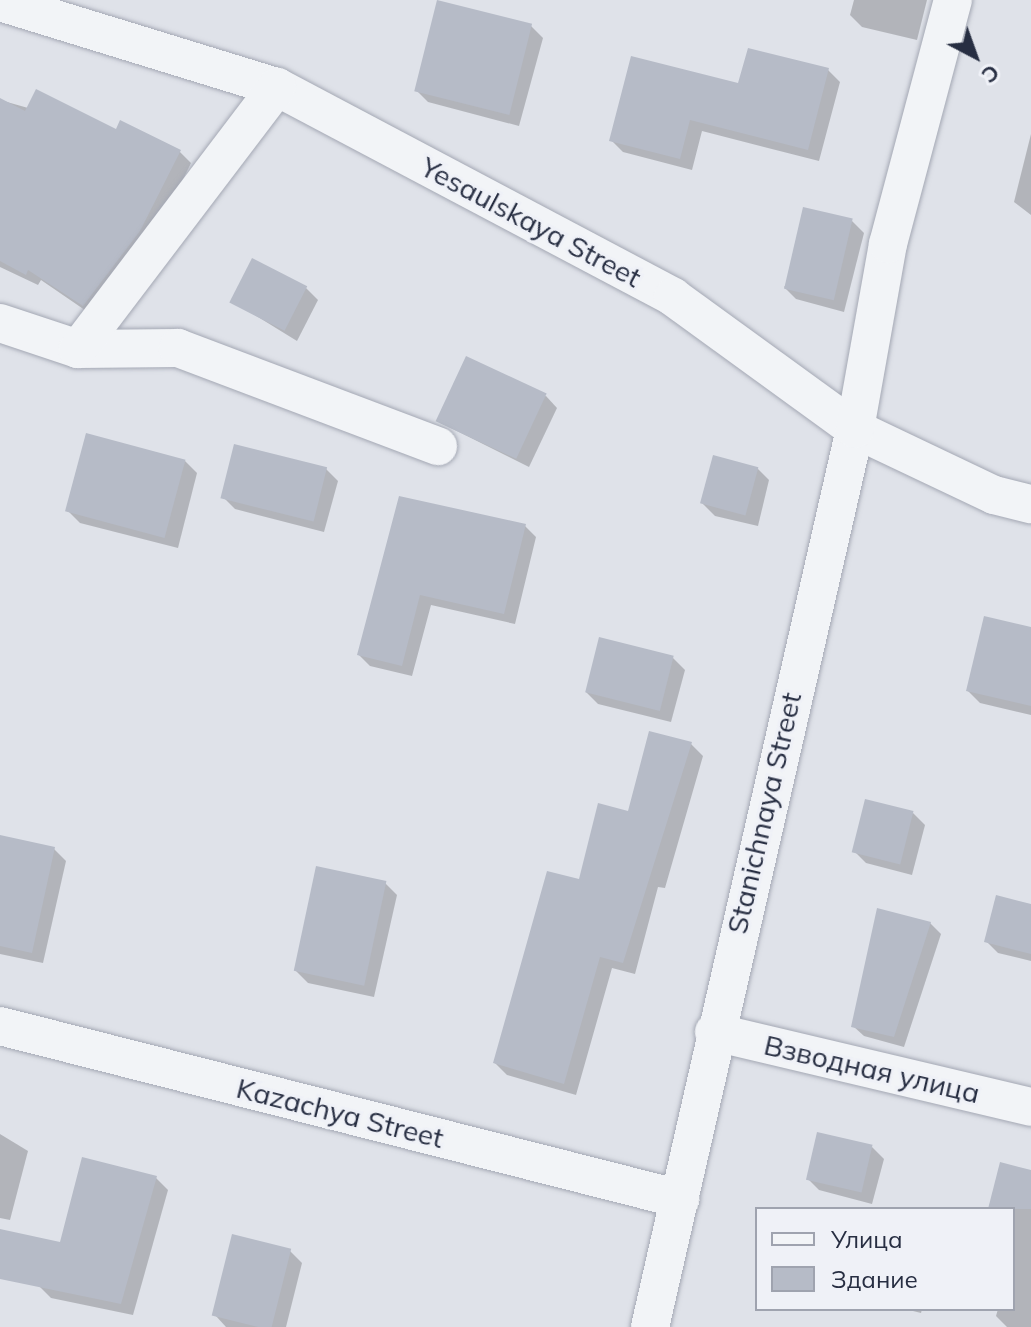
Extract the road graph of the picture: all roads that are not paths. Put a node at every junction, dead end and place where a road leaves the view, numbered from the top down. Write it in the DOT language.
graph roads {
  1 [pos="953,0"];
  2 [pos="0,2"];
  3 [pos="277,87"];
  4 [pos="0,323"];
  5 [pos="78,349"];
  6 [pos="855,429"];
  7 [pos="438,446"];
  8 [pos="1031,504"];
  9 [pos="0,1026"];
  10 [pos="714,1032"];
  11 [pos="1031,1107"];
  12 [pos="680,1199"];
  13 [pos="650,1327"];
  1 -- 6 [label="street, Stanichnaya Street"];
  2 -- 3 [label="street, Yesaulskaya Street"];
  3 -- 5 [label="street"];
  3 -- 6 [label="street, Yesaulskaya Street"];
  4 -- 5 [label="street"];
  5 -- 7 [label="street"];
  6 -- 8 [label="street, Yesaulskaya Street"];
  6 -- 10 [label="street, Stanichnaya Street"];
  9 -- 12 [label="street, Kazachya Street"];
  10 -- 11 [label="street, Взводная улица"];
  10 -- 12 [label="street, Stanichnaya Street"];
  12 -- 13 [label="street, Stanichnaya Street"];
}
